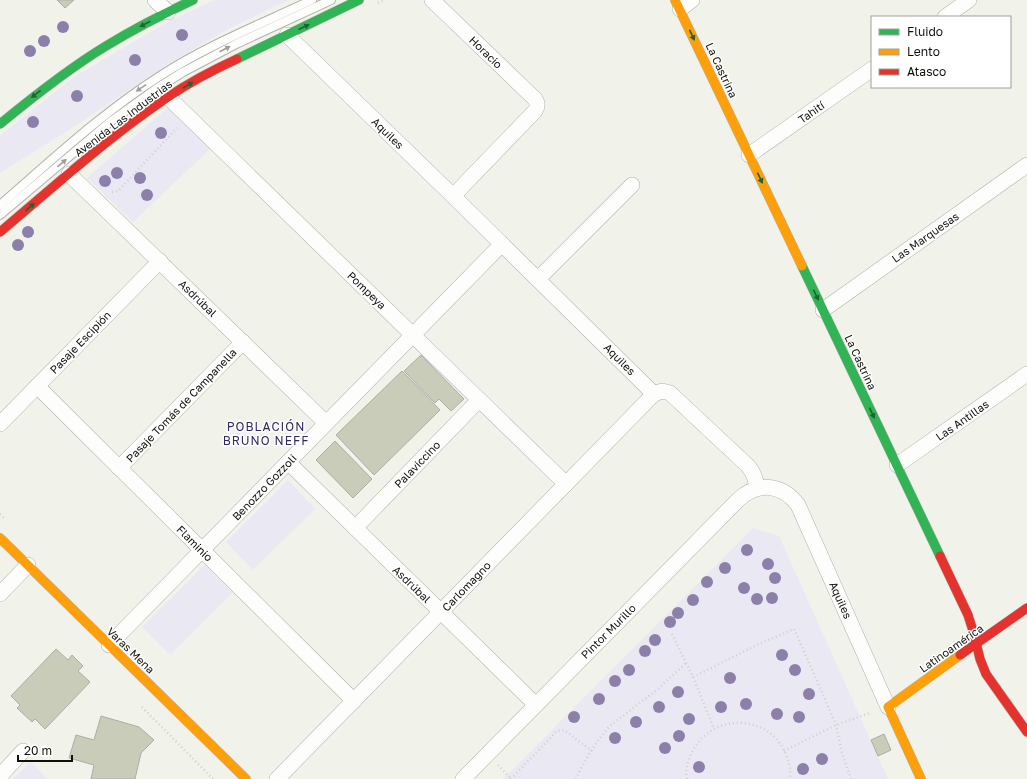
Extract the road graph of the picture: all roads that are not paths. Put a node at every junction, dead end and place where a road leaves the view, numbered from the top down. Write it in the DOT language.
graph roads {
  1 [pos="155,0"];
  2 [pos="193,0"];
  3 [pos="312,0"];
  4 [pos="332,0"];
  5 [pos="359,0"];
  6 [pos="432,0"];
  7 [pos="692,0"];
  8 [pos="969,0"];
  9 [pos="678,4"];
  10 [pos="168,12"];
  11 [pos="946,16"];
  12 [pos="287,35"];
  13 [pos="871,70"];
  14 [pos="168,97"];
  15 [pos="0,124"];
  16 [pos="749,155"];
  17 [pos="1027,165"];
  18 [pos="69,174"];
  19 [pos="632,185"];
  20 [pos="453,196"];
  21 [pos="0,205"];
  22 [pos="0,215"];
  23 [pos="0,232"];
  24 [pos="502,244"];
  25 [pos="160,261"];
  26 [pos="538,279"];
  27 [pos="823,310"];
  28 [pos="413,335"];
  29 [pos="243,342"];
  30 [pos="1027,374"];
  31 [pos="36,386"];
  32 [pos="654,394"];
  33 [pos="479,400"];
  34 [pos="326,423"];
  35 [pos="0,424"];
  36 [pos="288,462"];
  37 [pos="897,465"];
  38 [pos="119,468"];
  39 [pos="566,484"];
  40 [pos="757,488"];
  41 [pos="355,528"];
  42 [pos="0,538"];
  43 [pos="202,550"];
  44 [pos="28,565"];
  45 [pos="0,594"];
  46 [pos="1027,608"];
  47 [pos="441,612"];
  48 [pos="976,644"];
  49 [pos="110,645"];
  50 [pos="354,701"];
  51 [pos="536,705"];
  52 [pos="888,707"];
  53 [pos="1027,732"];
  54 [pos="23,751"];
  55 [pos="0,776"];
  56 [pos="246,779"];
  57 [pos="277,779"];
  58 [pos="463,779"];
  59 [pos="921,779"];
  1 -- 10 [label="street"];
  2 -- 10 [label="street"];
  3 -- 21 [label="lane, one-way"];
  22 -- 4 [label="lane, one-way"];
  12 -- 5 [label="street, Avenida Las Industrias, one-way"];
  6 -- 20 [label="street, Horacio"];
  7 -- 9 [label="street"];
  8 -- 11 [label="street"];
  9 -- 16 [label="street, La Castrina, one-way"];
  10 -- 15 [label="street, one-way"];
  14 -- 12 [label="street, Avenida Las Industrias, one-way"];
  12 -- 20 [label="street, Aquiles"];
  13 -- 16 [label="street, Tahití"];
  14 -- 18 [label="street, Avenida Las Industrias"];
  14 -- 28 [label="street, Pompeya"];
  16 -- 27 [label="street, La Castrina, one-way"];
  17 -- 27 [label="street, Las Marquesas"];
  23 -- 18 [label="street, Avenida Las Industrias, one-way"];
  18 -- 25 [label="street, Asdrúbal"];
  19 -- 26 [label="street"];
  20 -- 24 [label="street, Aquiles"];
  24 -- 26 [label="street, Aquiles"];
  24 -- 28 [label="street, Benozzo Gozzoli"];
  25 -- 29 [label="street, Asdrúbal"];
  25 -- 31 [label="street, Pasaje Escipión"];
  26 -- 32 [label="street, Aquiles"];
  27 -- 37 [label="street, La Castrina, one-way"];
  28 -- 33 [label="street, Pompeya"];
  28 -- 34 [label="street, Benozzo Gozzoli"];
  29 -- 34 [label="street, Asdrúbal"];
  29 -- 38 [label="street, Pasaje Tomás de Campanella"];
  30 -- 37 [label="street, Las Antillas"];
  31 -- 35 [label="street, Pasaje Escipión"];
  31 -- 38 [label="street, Flaminio"];
  32 -- 39 [label="street, Carlomagno"];
  32 -- 40 [label="street"];
  33 -- 39 [label="street, Pompeya"];
  33 -- 41 [label="street, Palaviccino"];
  34 -- 36 [label="street, Benozzo Gozzoli"];
  36 -- 41 [label="street, Asdrúbal"];
  36 -- 43 [label="street, Benozzo Gozzoli"];
  37 -- 48 [label="street, La Castrina"];
  38 -- 43 [label="street, Flaminio"];
  39 -- 47 [label="street, Carlomagno"];
  40 -- 51 [label="street, Pintor Murillo"];
  40 -- 52 [label="street, Aquiles"];
  41 -- 47 [label="street, Asdrúbal"];
  42 -- 44 [label="street, Varas Mena"];
  43 -- 49 [label="street, Benozzo Gozzoli"];
  43 -- 50 [label="street, Flaminio"];
  44 -- 45 [label="street"];
  44 -- 49 [label="street, Varas Mena"];
  46 -- 48 [label="street, Latinoamérica"];
  47 -- 50 [label="street, Carlomagno"];
  47 -- 51 [label="street, Asdrúbal"];
  48 -- 52 [label="street, Latinoamérica"];
  48 -- 53 [label="street, La Castrina"];
  49 -- 56 [label="street, Varas Mena"];
  50 -- 57 [label="street, Carlomagno"];
  51 -- 58 [label="street, Pintor Murillo"];
  52 -- 59 [label="street"];
  54 -- 55 [label="street"];
}
